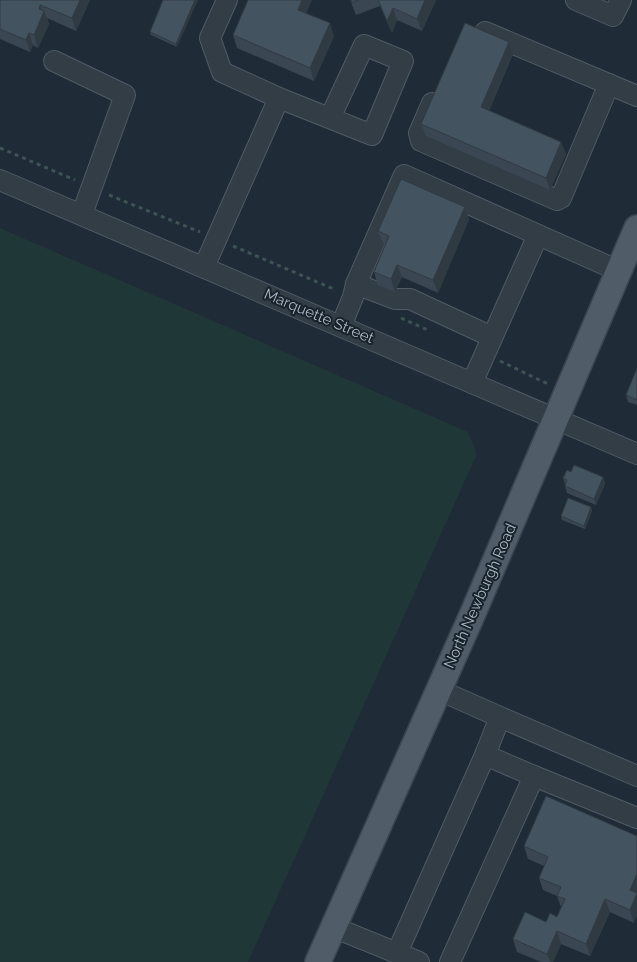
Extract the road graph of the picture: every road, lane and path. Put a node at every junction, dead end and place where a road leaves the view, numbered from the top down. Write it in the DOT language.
graph roads {
  1 [pos="226,0"];
  2 [pos="576,0"];
  3 [pos="621,0"];
  4 [pos="469,25"];
  5 [pos="54,61"];
  6 [pos="608,84"];
  7 [pos="438,89"];
  8 [pos="637,96"];
  9 [pos="279,98"];
  10 [pos="330,118"];
  11 [pos="0,148"];
  12 [pos="0,180"];
  13 [pos="91,187"];
  14 [pos="82,214"];
  15 [pos="637,228"];
  16 [pos="538,235"];
  17 [pos="215,238"];
  18 [pos="204,267"];
  19 [pos="619,271"];
  20 [pos="354,290"];
  21 [pos="397,316"];
  22 [pos="341,326"];
  23 [pos="432,331"];
  24 [pos="488,345"];
  25 [pos="472,383"];
  26 [pos="567,392"];
  27 [pos="556,420"];
  28 [pos="637,454"];
  29 [pos="438,690"];
  30 [pos="500,716"];
  31 [pos="485,755"];
  32 [pos="534,776"];
  33 [pos="637,776"];
  34 [pos="637,818"];
  35 [pos="333,926"];
  36 [pos="397,953"];
  37 [pos="318,962"];
  38 [pos="419,962"];
  39 [pos="450,962"];
  1 -- 9 [label="street"];
  2 -- 3 [label="street"];
  4 -- 6 [label="street"];
  5 -- 13 [label="street"];
  6 -- 7 [label="street"];
  6 -- 8 [label="street"];
  9 -- 10 [label="street"];
  9 -- 17 [label="street"];
  11 -- 13 [label="path"];
  12 -- 14 [label="street, Marquette Street"];
  13 -- 14 [label="street"];
  13 -- 17 [label="path"];
  14 -- 18 [label="street, Marquette Street"];
  15 -- 19 [label="main road, North Newburgh Road"];
  16 -- 19 [label="street"];
  16 -- 20 [label="street"];
  16 -- 24 [label="street"];
  17 -- 18 [label="street"];
  17 -- 20 [label="path"];
  18 -- 22 [label="street, Marquette Street"];
  19 -- 26 [label="main road, North Newburgh Road"];
  20 -- 22 [label="street"];
  20 -- 24 [label="street"];
  21 -- 23 [label="path"];
  22 -- 25 [label="street, Marquette Street"];
  24 -- 25 [label="street"];
  24 -- 26 [label="path"];
  25 -- 27 [label="street, Marquette Street"];
  26 -- 27 [label="main road, North Newburgh Road"];
  27 -- 28 [label="street, Marquette Street"];
  27 -- 29 [label="main road, North Newburgh Road"];
  29 -- 30 [label="street"];
  29 -- 35 [label="main road, North Newburgh Road"];
  30 -- 31 [label="street"];
  30 -- 33 [label="street"];
  31 -- 32 [label="street"];
  31 -- 36 [label="street"];
  32 -- 34 [label="street"];
  32 -- 39 [label="street"];
  35 -- 36 [label="street"];
  35 -- 37 [label="main road, North Newburgh Road"];
  36 -- 38 [label="street"];
}
